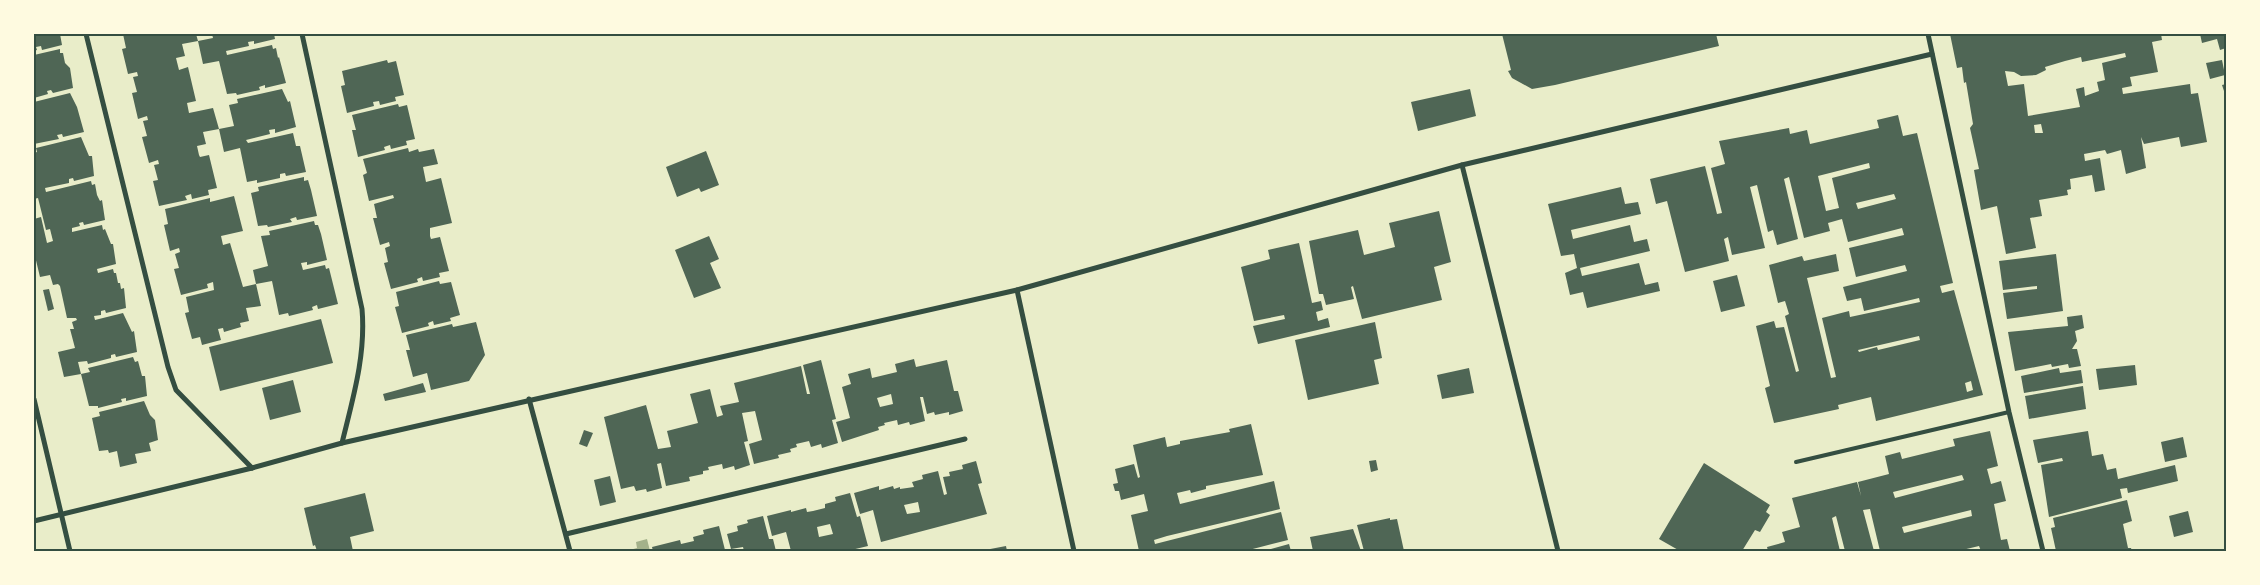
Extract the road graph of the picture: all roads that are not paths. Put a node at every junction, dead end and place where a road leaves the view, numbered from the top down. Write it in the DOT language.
graph roads {
  1 [pos="86,34"];
  2 [pos="302,34"];
  3 [pos="1928,34"];
  4 [pos="1932,54"];
  5 [pos="1462,165"];
  6 [pos="1017,290"];
  7 [pos="34,399"];
  8 [pos="530,399"];
  9 [pos="2009,412"];
  10 [pos="965,439"];
  11 [pos="342,442"];
  12 [pos="1796,462"];
  13 [pos="252,468"];
  14 [pos="61,514"];
  15 [pos="34,521"];
  16 [pos="566,534"];
  17 [pos="70,551"];
  18 [pos="570,551"];
  19 [pos="1074,551"];
  20 [pos="1558,551"];
  21 [pos="2044,551"];
  1 -- 13 [label="street"];
  2 -- 11 [label="street"];
  3 -- 4 [label="street"];
  4 -- 5 [label="street"];
  4 -- 9 [label="street"];
  5 -- 6 [label="street"];
  5 -- 20 [label="street"];
  6 -- 8 [label="street"];
  6 -- 19 [label="street"];
  7 -- 14 [label="street"];
  8 -- 11 [label="street"];
  8 -- 16 [label="street"];
  9 -- 12 [label="lane"];
  9 -- 21 [label="street"];
  10 -- 16 [label="street"];
  11 -- 13 [label="street"];
  13 -- 14 [label="street"];
  14 -- 15 [label="street"];
  14 -- 17 [label="street"];
  16 -- 18 [label="street"];
}
